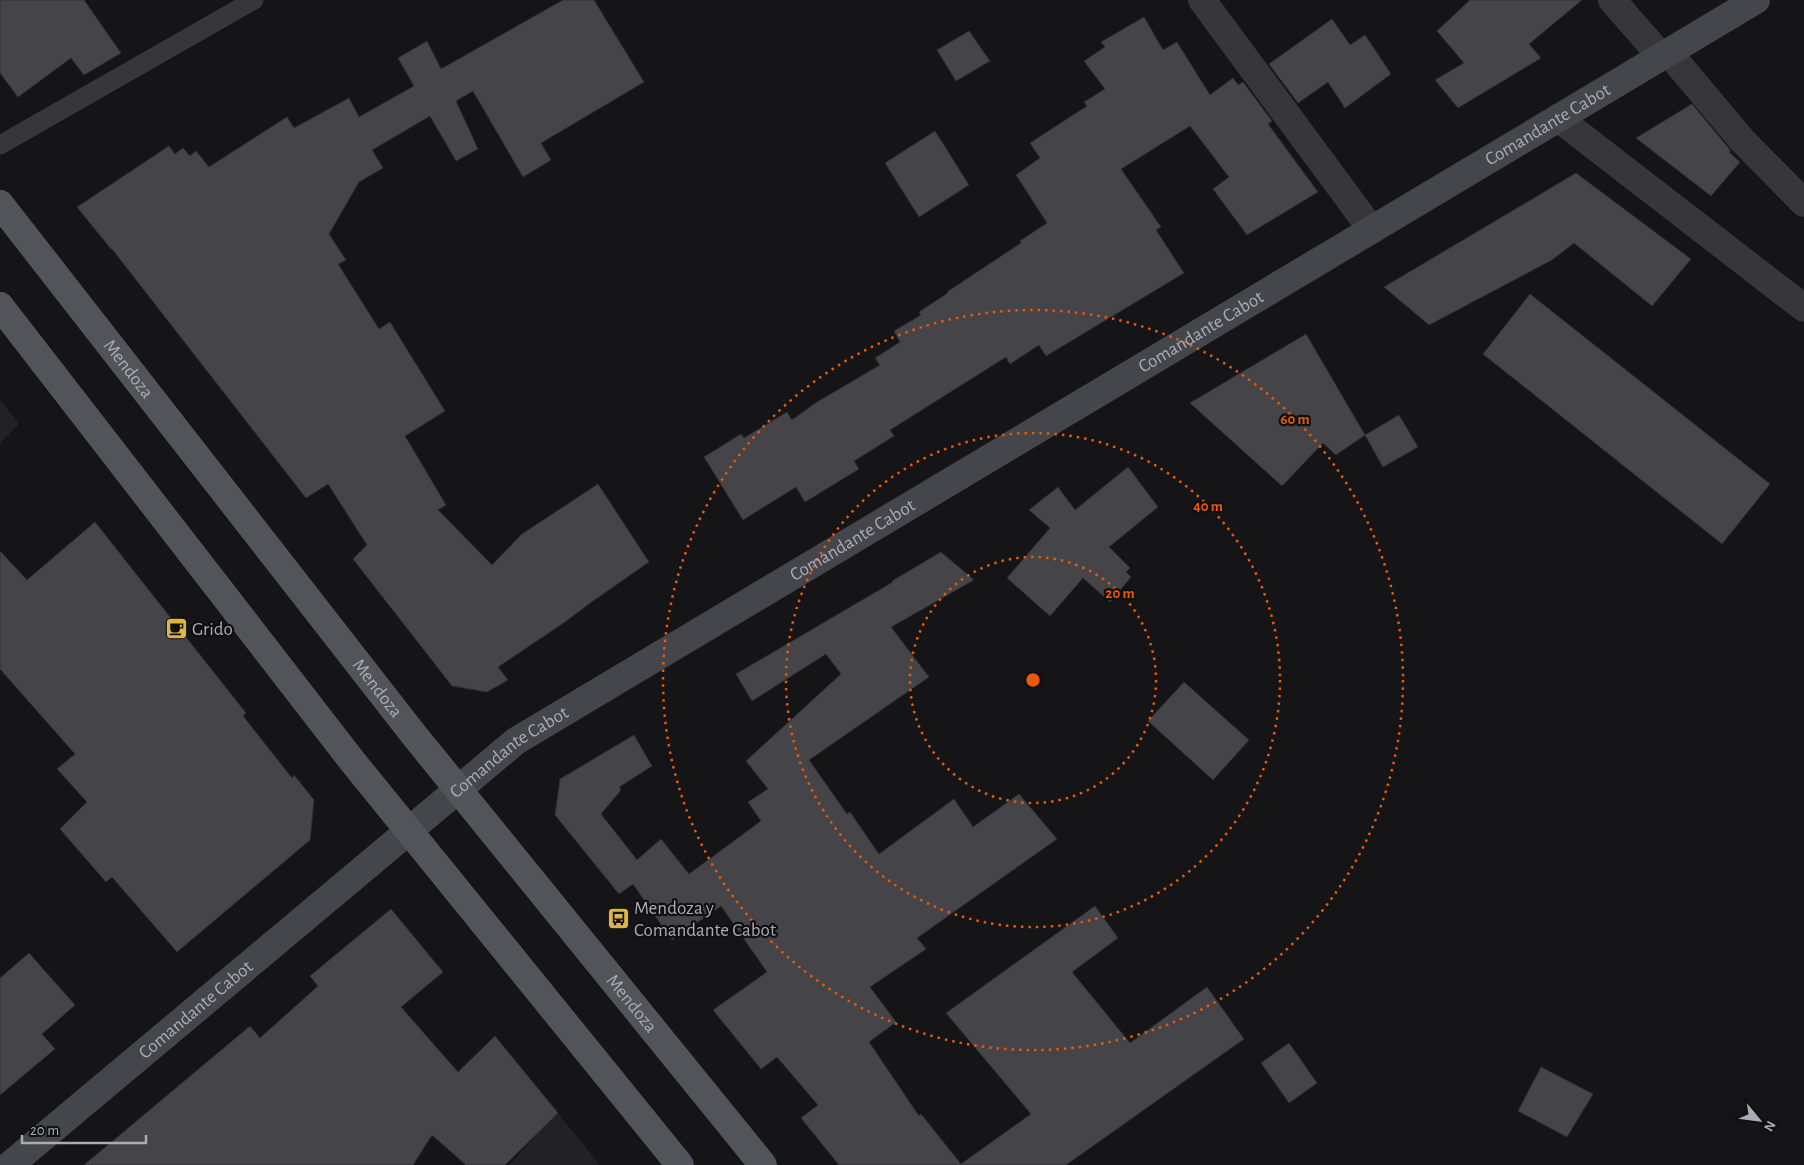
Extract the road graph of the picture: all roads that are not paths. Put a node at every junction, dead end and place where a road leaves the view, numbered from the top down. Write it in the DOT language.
graph roads {
  1 [pos="254,0"];
  2 [pos="1202,0"];
  3 [pos="1612,0"];
  4 [pos="1756,0"];
  5 [pos="1665,54"];
  6 [pos="1558,118"];
  7 [pos="0,145"];
  8 [pos="1804,203"];
  9 [pos="0,204"];
  10 [pos="1372,230"];
  11 [pos="0,306"];
  12 [pos="1804,308"];
  13 [pos="458,789"];
  14 [pos="409,831"];
  15 [pos="10,1165"];
  16 [pos="680,1165"];
  17 [pos="762,1165"];
  1 -- 7 [label="lane"];
  2 -- 10 [label="street"];
  3 -- 5 [label="street"];
  4 -- 5 [label="main road, Comandante Cabot"];
  5 -- 6 [label="main road, Comandante Cabot"];
  5 -- 8 [label="street"];
  6 -- 10 [label="main road, Comandante Cabot"];
  6 -- 12 [label="street"];
  9 -- 13 [label="main road, Mendoza"];
  10 -- 13 [label="main road, Comandante Cabot"];
  11 -- 14 [label="main road"];
  13 -- 14 [label="main road, Comandante Cabot"];
  13 -- 17 [label="main road, Mendoza"];
  14 -- 15 [label="main road, Comandante Cabot"];
  14 -- 16 [label="main road"];
}
